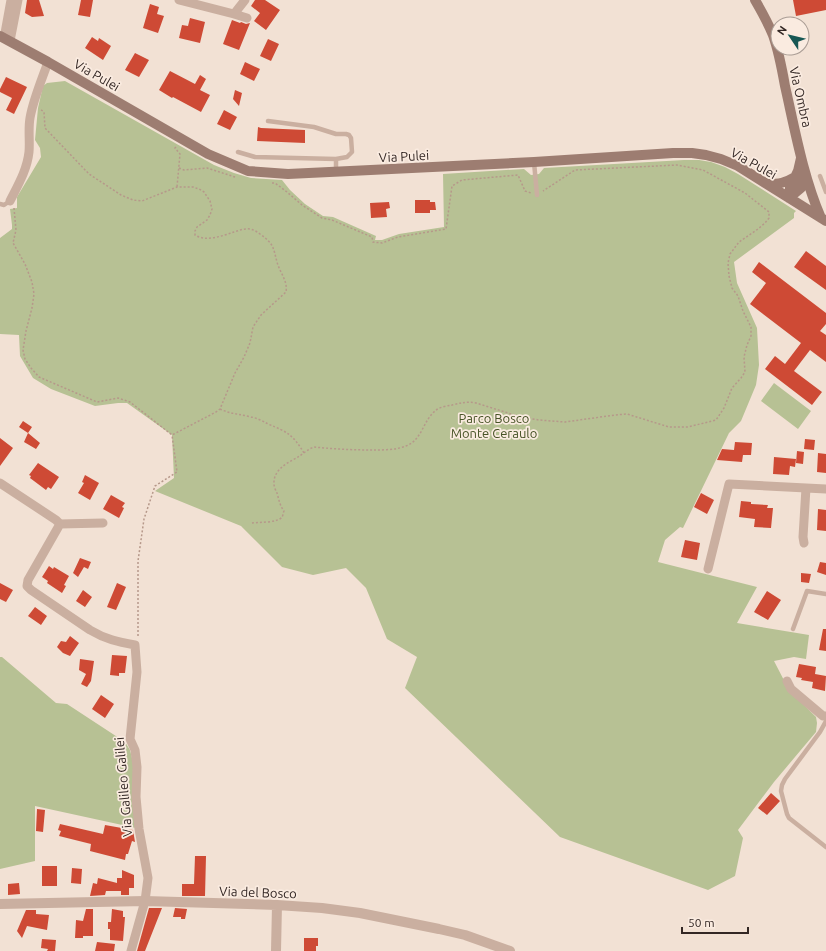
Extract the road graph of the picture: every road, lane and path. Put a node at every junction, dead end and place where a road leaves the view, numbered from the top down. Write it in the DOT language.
graph roads {
  1 [pos="11,0"];
  2 [pos="18,0"];
  3 [pos="179,0"];
  4 [pos="245,0"];
  5 [pos="755,0"];
  6 [pos="234,14"];
  7 [pos="247,18"];
  8 [pos="5,39"];
  9 [pos="48,62"];
  10 [pos="33,107"];
  11 [pos="268,121"];
  12 [pos="180,138"];
  13 [pos="238,152"];
  14 [pos="801,156"];
  15 [pos="336,159"];
  16 [pos="534,162"];
  17 [pos="179,168"];
  18 [pos="336,172"];
  19 [pos="806,175"];
  20 [pos="820,176"];
  21 [pos="236,177"];
  22 [pos="795,177"];
  23 [pos="268,183"];
  24 [pos="768,184"];
  25 [pos="177,187"];
  26 [pos="826,192"];
  27 [pos="537,196"];
  28 [pos="789,198"];
  29 [pos="10,200"];
  30 [pos="0,204"];
  31 [pos="824,220"];
  32 [pos="220,409"];
  33 [pos="172,435"];
  34 [pos="304,453"];
  35 [pos="0,483"];
  36 [pos="806,488"];
  37 [pos="826,490"];
  38 [pos="103,523"];
  39 [pos="252,523"];
  40 [pos="60,524"];
  41 [pos="804,543"];
  42 [pos="708,569"];
  43 [pos="826,594"];
  44 [pos="793,629"];
  45 [pos="135,645"];
  46 [pos="787,681"];
  47 [pos="826,716"];
  48 [pos="826,721"];
  49 [pos="826,847"];
  50 [pos="145,901"];
  51 [pos="0,904"];
  52 [pos="277,905"];
  53 [pos="130,951"];
  54 [pos="276,951"];
  55 [pos="510,951"];
  1 -- 8 [label="street"];
  2 -- 8 [label="street"];
  3 -- 6 [label="street"];
  4 -- 6 [label="street"];
  5 -- 14 [label="main road, Via Ombra"];
  6 -- 7 [label="street"];
  8 -- 9 [label="main road, Via Pulei"];
  9 -- 10 [label="street"];
  9 -- 12 [label="main road, Via Pulei"];
  10 -- 25 [label="path"];
  10 -- 29 [label="street"];
  11 -- 15 [label="lane"];
  12 -- 17 [label="path"];
  12 -- 18 [label="main road, Via Pulei"];
  13 -- 15 [label="lane"];
  14 -- 19 [label="main road, Via Ombra"];
  14 -- 22 [label="main road"];
  15 -- 18 [label="lane"];
  16 -- 18 [label="main road, Via Pulei"];
  16 -- 24 [label="main road, Via Pulei"];
  16 -- 27 [label="lane"];
  17 -- 21 [label="path"];
  17 -- 25 [label="path"];
  19 -- 28 [label="main road"];
  19 -- 31 [label="main road, Via Ombra"];
  20 -- 26 [label="lane"];
  22 -- 24 [label="main road"];
  22 -- 28 [label="main road"];
  23 -- 27 [label="path"];
  24 -- 28 [label="main road, Via Pulei"];
  25 -- 32 [label="path"];
  27 -- 34 [label="path"];
  28 -- 31 [label="main road, Via Pulei"];
  29 -- 30 [label="lane"];
  29 -- 33 [label="path"];
  32 -- 33 [label="path"];
  32 -- 34 [label="path"];
  33 -- 45 [label="path"];
  34 -- 39 [label="path"];
  35 -- 40 [label="street"];
  36 -- 37 [label="street"];
  36 -- 41 [label="street"];
  36 -- 42 [label="street"];
  38 -- 40 [label="street"];
  40 -- 45 [label="street"];
  43 -- 44 [label="lane"];
  45 -- 50 [label="street, Via Galileo Galilei"];
  46 -- 47 [label="street"];
  48 -- 49 [label="lane"];
  50 -- 51 [label="street, Via del Bosco"];
  50 -- 52 [label="street, Via del Bosco"];
  50 -- 53 [label="street, Via Galileo Galilei"];
  52 -- 54 [label="street"];
  52 -- 55 [label="street, Via del Bosco"];
}
